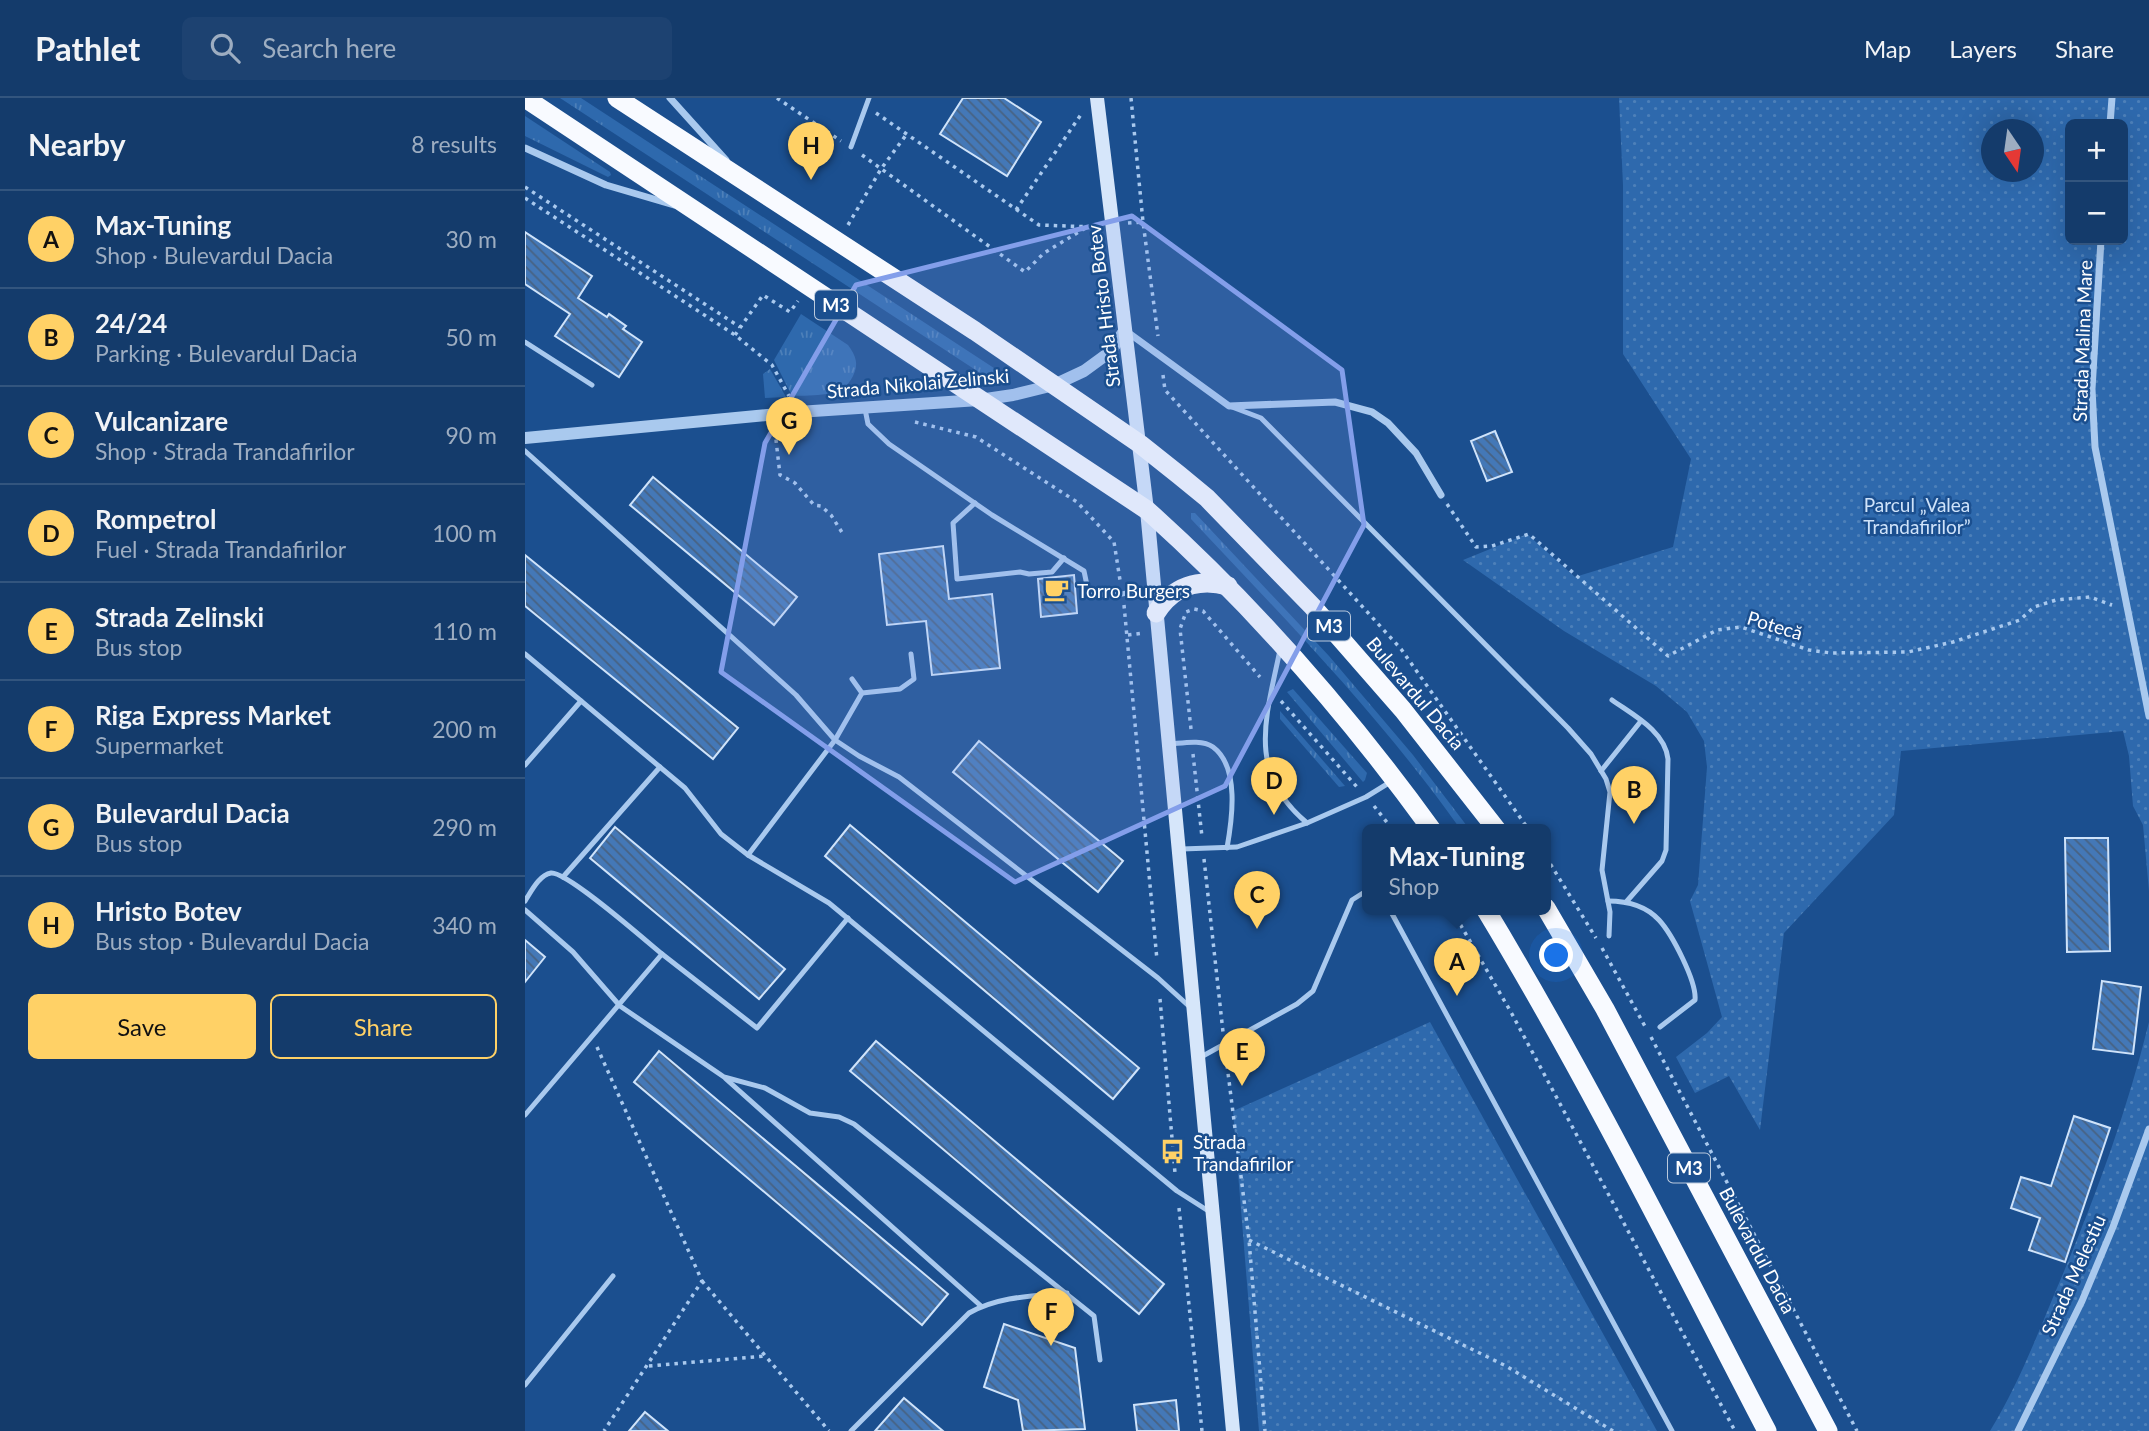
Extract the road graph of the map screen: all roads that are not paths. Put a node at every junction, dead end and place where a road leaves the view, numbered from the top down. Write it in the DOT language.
graph roads {
  1 [pos="525,98"];
  2 [pos="617,98"];
  3 [pos="670,98"];
  4 [pos="869,98"];
  5 [pos="1097,98"];
  6 [pos="2112,98"];
  7 [pos="2110,119"];
  8 [pos="851,147"];
  9 [pos="525,148"];
  10 [pos="745,181"];
  11 [pos="693,211"];
  12 [pos="2101,245"];
  13 [pos="1125,330"];
  14 [pos="525,342"];
  15 [pos="591,385"];
  16 [pos="1054,385"];
  17 [pos="979,400"];
  18 [pos="1229,406"];
  19 [pos="864,407"];
  20 [pos="525,438"];
  21 [pos="1140,444"];
  22 [pos="525,451"];
  23 [pos="1441,495"];
  24 [pos="975,503"];
  25 [pos="1147,510"];
  26 [pos="1064,558"];
  27 [pos="1228,586"];
  28 [pos="1154,587"];
  29 [pos="1156,613"];
  30 [pos="1281,643"];
  31 [pos="525,654"];
  32 [pos="911,654"];
  33 [pos="852,678"];
  34 [pos="863,692"];
  35 [pos="1612,700"];
  36 [pos="581,701"];
  37 [pos="2149,716"];
  38 [pos="1641,721"];
  39 [pos="835,740"];
  40 [pos="1168,744"];
  41 [pos="525,765"];
  42 [pos="660,768"];
  43 [pos="1601,771"];
  44 [pos="1395,779"];
  45 [pos="1307,823"];
  46 [pos="1428,824"];
  47 [pos="1492,824"];
  48 [pos="1227,848"];
  49 [pos="1178,849"];
  50 [pos="748,855"];
  51 [pos="563,877"];
  52 [pos="1362,894"];
  53 [pos="525,901"];
  54 [pos="1608,901"];
  55 [pos="1627,901"];
  56 [pos="525,910"];
  57 [pos="1393,915"];
  58 [pos="1489,915"];
  59 [pos="1550,915"];
  60 [pos="848,918"];
  61 [pos="1609,936"];
  62 [pos="662,954"];
  63 [pos="620,1006"];
  64 [pos="1193,1010"];
  65 [pos="1660,1027"];
  66 [pos="1198,1058"];
  67 [pos="724,1077"];
  68 [pos="525,1114"];
  69 [pos="2148,1133"];
  70 [pos="1213,1214"];
  71 [pos="613,1276"];
  72 [pos="1067,1293"];
  73 [pos="982,1306"];
  74 [pos="1100,1360"];
  75 [pos="525,1373"];
  76 [pos="531,1378"];
  77 [pos="525,1385"];
  78 [pos="851,1431"];
  79 [pos="1233,1431"];
  80 [pos="1672,1431"];
  81 [pos="1767,1431"];
  82 [pos="1828,1431"];
  83 [pos="2018,1431"];
  1 -- 11 [label="highway, M3"];
  2 -- 10 [label="highway, Bulevardul Dacia / M3"];
  3 -- 10 [label="street"];
  4 -- 8 [label="lane"];
  5 -- 13 [label="main road, Strada Hristo Botev"];
  6 -- 7 [label="street"];
  9 -- 11 [label="street"];
  10 -- 16 [label="highway, Bulevardul Dacia / M3"];
  11 -- 17 [label="highway, M3"];
  12 -- 37 [label="street, Strada Malina Mare"];
  13 -- 16 [label="street, Strada Nikolai Zelinski"];
  13 -- 18 [label="street"];
  13 -- 21 [label="main road, Strada Hristo Botev"];
  14 -- 15 [label="lane"];
  16 -- 17 [label="street, Strada Nikolai Zelinski"];
  16 -- 21 [label="highway, Bulevardul Dacia / M3"];
  17 -- 19 [label="street, Strada Nikolai Zelinski"];
  17 -- 25 [label="highway, M3"];
  18 -- 23 [label="street"];
  18 -- 43 [label="lane"];
  19 -- 20 [label="street, Strada Nikolai Zelinski"];
  19 -- 24 [label="lane"];
  21 -- 25 [label="main road, Strada Hristo Botev"];
  21 -- 47 [label="highway, Bulevardul Dacia / M3"];
  22 -- 39 [label="lane"];
  24 -- 26 [label="lane"];
  24 -- 26 [label="lane"];
  25 -- 27 [label="highway, M3"];
  25 -- 28 [label="main road"];
  26 -- 28 [label="lane"];
  27 -- 29 [label="highway"];
  27 -- 30 [label="highway, M3"];
  28 -- 29 [label="main road"];
  29 -- 40 [label="main road"];
  30 -- 44 [label="highway, M3"];
  30 -- 45 [label="lane"];
  31 -- 36 [label="lane"];
  32 -- 34 [label="lane"];
  33 -- 34 [label="lane"];
  34 -- 39 [label="lane"];
  35 -- 38 [label="lane"];
  36 -- 41 [label="lane"];
  36 -- 42 [label="lane"];
  38 -- 43 [label="lane"];
  38 -- 55 [label="lane"];
  39 -- 50 [label="lane"];
  39 -- 64 [label="lane"];
  40 -- 48 [label="lane"];
  40 -- 49 [label="main road"];
  42 -- 50 [label="lane"];
  42 -- 51 [label="lane"];
  43 -- 54 [label="lane"];
  44 -- 45 [label="lane"];
  44 -- 46 [label="highway, M3"];
  45 -- 48 [label="lane"];
  48 -- 49 [label="lane"];
  49 -- 64 [label="main road"];
  50 -- 60 [label="lane"];
  51 -- 53 [label="lane"];
  51 -- 62 [label="lane"];
  52 -- 66 [label="lane"];
  54 -- 55 [label="lane"];
  54 -- 61 [label="lane"];
  55 -- 65 [label="lane"];
  56 -- 63 [label="lane"];
  57 -- 80 [label="lane"];
  58 -- 81 [label="highway, M3"];
  59 -- 82 [label="highway, Bulevardul Dacia / M3"];
  60 -- 62 [label="lane"];
  60 -- 70 [label="lane"];
  62 -- 63 [label="lane"];
  63 -- 67 [label="lane"];
  63 -- 68 [label="lane"];
  64 -- 66 [label="main road"];
  66 -- 70 [label="main road"];
  67 -- 72 [label="lane"];
  67 -- 73 [label="lane"];
  69 -- 83 [label="street, Strada Melestiu"];
  70 -- 79 [label="main road"];
  71 -- 76 [label="lane"];
  72 -- 73 [label="lane"];
  72 -- 74 [label="lane"];
  73 -- 78 [label="lane"];
  75 -- 76 [label="lane"];
  76 -- 77 [label="lane"];
}
